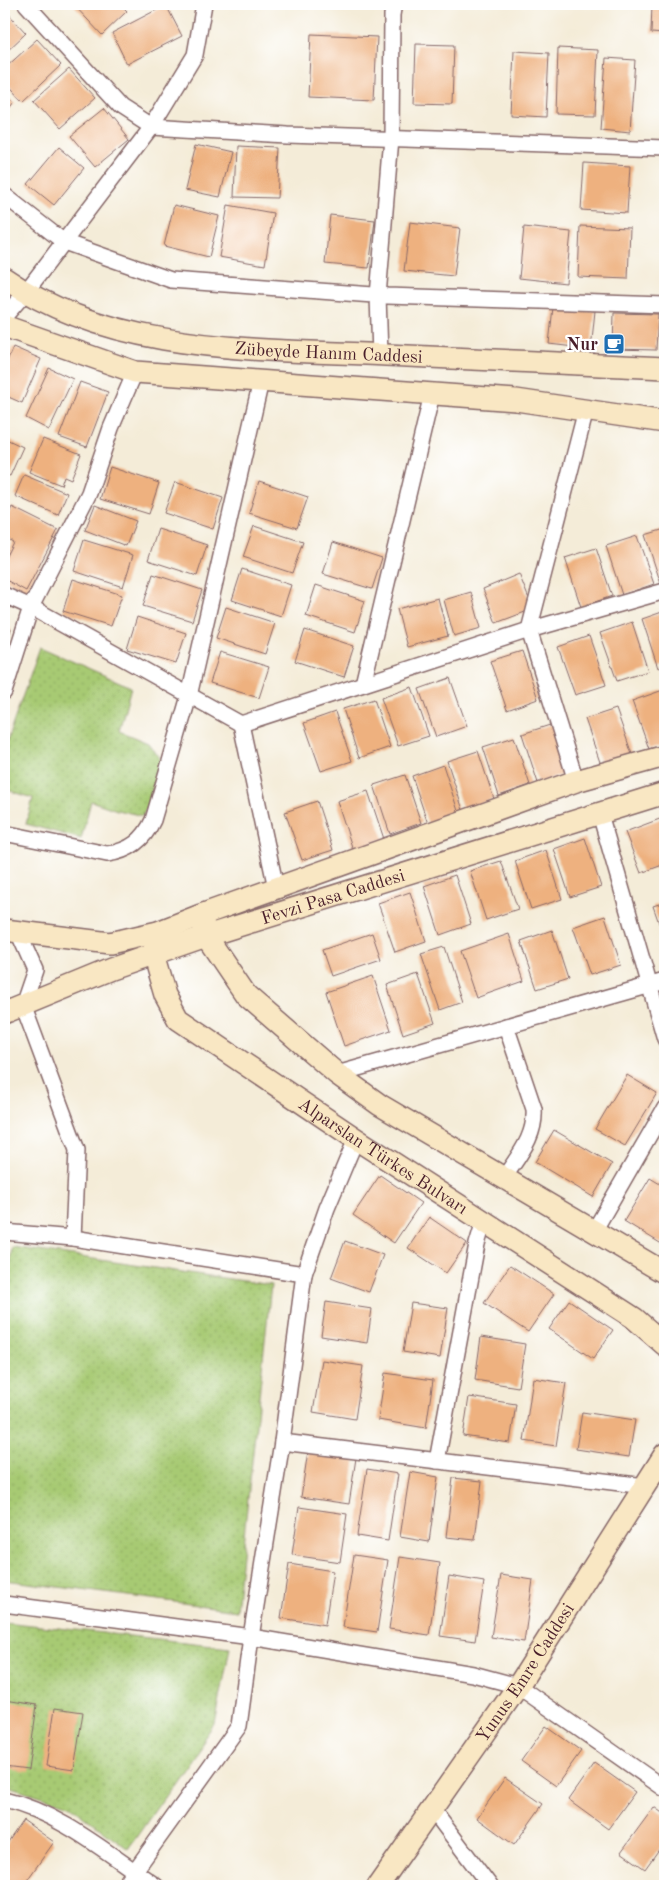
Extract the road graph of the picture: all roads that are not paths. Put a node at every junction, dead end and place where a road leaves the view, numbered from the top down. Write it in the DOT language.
graph roads {
  1 [pos="26,4"];
  2 [pos="204,4"];
  3 [pos="394,4"];
  4 [pos="151,127"];
  5 [pos="391,138"];
  6 [pos="665,148"];
  7 [pos="4,195"];
  8 [pos="64,242"];
  9 [pos="4,278"];
  10 [pos="25,293"];
  11 [pos="378,296"];
  12 [pos="665,305"];
  13 [pos="4,317"];
  14 [pos="4,326"];
  15 [pos="380,355"];
  16 [pos="665,368"];
  17 [pos="135,372"];
  18 [pos="261,381"];
  19 [pos="432,394"];
  20 [pos="586,410"];
  21 [pos="665,422"];
  22 [pos="665,591"];
  23 [pos="4,595"];
  24 [pos="32,607"];
  25 [pos="529,630"];
  26 [pos="363,684"];
  27 [pos="4,692"];
  28 [pos="189,696"];
  29 [pos="241,724"];
  30 [pos="665,756"];
  31 [pos="576,781"];
  32 [pos="665,793"];
  33 [pos="600,814"];
  34 [pos="4,833"];
  35 [pos="276,888"];
  36 [pos="201,915"];
  37 [pos="11,931"];
  38 [pos="158,932"];
  39 [pos="206,936"];
  40 [pos="153,954"];
  41 [pos="665,981"];
  42 [pos="649,986"];
  43 [pos="13,1009"];
  44 [pos="506,1026"];
  45 [pos="665,1039"];
  46 [pos="337,1074"];
  47 [pos="665,1108"];
  48 [pos="356,1139"];
  49 [pos="504,1178"];
  50 [pos="484,1222"];
  51 [pos="594,1231"];
  52 [pos="4,1232"];
  53 [pos="73,1238"];
  54 [pos="665,1273"];
  55 [pos="304,1274"];
  56 [pos="665,1345"];
  57 [pos="282,1442"];
  58 [pos="665,1454"];
  59 [pos="438,1461"];
  60 [pos="645,1486"];
  61 [pos="4,1604"];
  62 [pos="251,1637"];
  63 [pos="518,1686"];
  64 [pos="665,1789"];
  65 [pos="4,1800"];
  66 [pos="432,1809"];
  67 [pos="135,1872"];
  68 [pos="124,1886"];
  69 [pos="156,1886"];
  70 [pos="378,1886"];
  71 [pos="490,1886"];
  1 -- 4 [label="street"];
  2 -- 4 [label="street"];
  3 -- 5 [label="street"];
  4 -- 5 [label="street"];
  4 -- 8 [label="street"];
  5 -- 6 [label="street"];
  5 -- 11 [label="street"];
  7 -- 8 [label="street"];
  8 -- 10 [label="street"];
  8 -- 11 [label="street"];
  9 -- 10 [label="street, Zübeyde Hanım Caddesi"];
  10 -- 13 [label="street"];
  10 -- 15 [label="street, Zübeyde Hanım Caddesi"];
  11 -- 12 [label="street"];
  11 -- 15 [label="street"];
  14 -- 17 [label="street, Zübeyde Hanım Caddesi"];
  15 -- 16 [label="street, Zübeyde Hanım Caddesi"];
  17 -- 18 [label="street, Zübeyde Hanım Caddesi"];
  17 -- 24 [label="street"];
  18 -- 19 [label="street, Zübeyde Hanım Caddesi"];
  18 -- 28 [label="street"];
  19 -- 20 [label="street, Zübeyde Hanım Caddesi"];
  19 -- 26 [label="street"];
  20 -- 21 [label="street, Zübeyde Hanım Caddesi"];
  20 -- 25 [label="street"];
  22 -- 25 [label="street"];
  23 -- 24 [label="street"];
  24 -- 27 [label="street"];
  24 -- 28 [label="street"];
  25 -- 26 [label="street"];
  25 -- 31 [label="street"];
  26 -- 29 [label="street"];
  28 -- 29 [label="street"];
  28 -- 34 [label="street"];
  29 -- 35 [label="street"];
  30 -- 31 [label="street, Fevzi Pasa Caddesi"];
  31 -- 35 [label="street, Fevzi Pasa Caddesi"];
  32 -- 33 [label="street, Fevzi Pasa Caddesi"];
  33 -- 39 [label="street, Fevzi Pasa Caddesi"];
  33 -- 42 [label="street"];
  35 -- 36 [label="street, Fevzi Pasa Caddesi"];
  36 -- 38 [label="street, Fevzi Pasa Caddesi"];
  36 -- 39 [label="street"];
  37 -- 38 [label="street, Fevzi Pasa Caddesi"];
  37 -- 43 [label="street"];
  38 -- 40 [label="street, Alparslan Türkes Bulvarı"];
  39 -- 40 [label="street, Fevzi Pasa Caddesi"];
  39 -- 46 [label="street"];
  40 -- 43 [label="street, Fevzi Pasa Caddesi"];
  40 -- 48 [label="street, Alparslan Türkes Bulvarı"];
  41 -- 42 [label="street"];
  42 -- 44 [label="street"];
  42 -- 45 [label="street"];
  43 -- 53 [label="street"];
  44 -- 46 [label="street"];
  44 -- 49 [label="street"];
  46 -- 49 [label="street"];
  47 -- 51 [label="street"];
  48 -- 50 [label="street, Alparslan Türkes Bulvarı"];
  48 -- 55 [label="street"];
  49 -- 51 [label="street"];
  50 -- 56 [label="street, Alparslan Türkes Bulvarı"];
  50 -- 59 [label="street"];
  51 -- 54 [label="street"];
  52 -- 53 [label="street"];
  53 -- 55 [label="street"];
  55 -- 57 [label="street"];
  57 -- 59 [label="street"];
  57 -- 62 [label="street"];
  58 -- 60 [label="street, Yunus Emre Caddesi"];
  59 -- 60 [label="street"];
  60 -- 63 [label="street, Yunus Emre Caddesi"];
  61 -- 62 [label="street"];
  62 -- 63 [label="street"];
  62 -- 67 [label="street"];
  63 -- 64 [label="street"];
  63 -- 66 [label="street, Yunus Emre Caddesi"];
  65 -- 67 [label="street"];
  66 -- 70 [label="street, Yunus Emre Caddesi"];
  66 -- 71 [label="street"];
  67 -- 68 [label="street"];
  67 -- 69 [label="street"];
}
